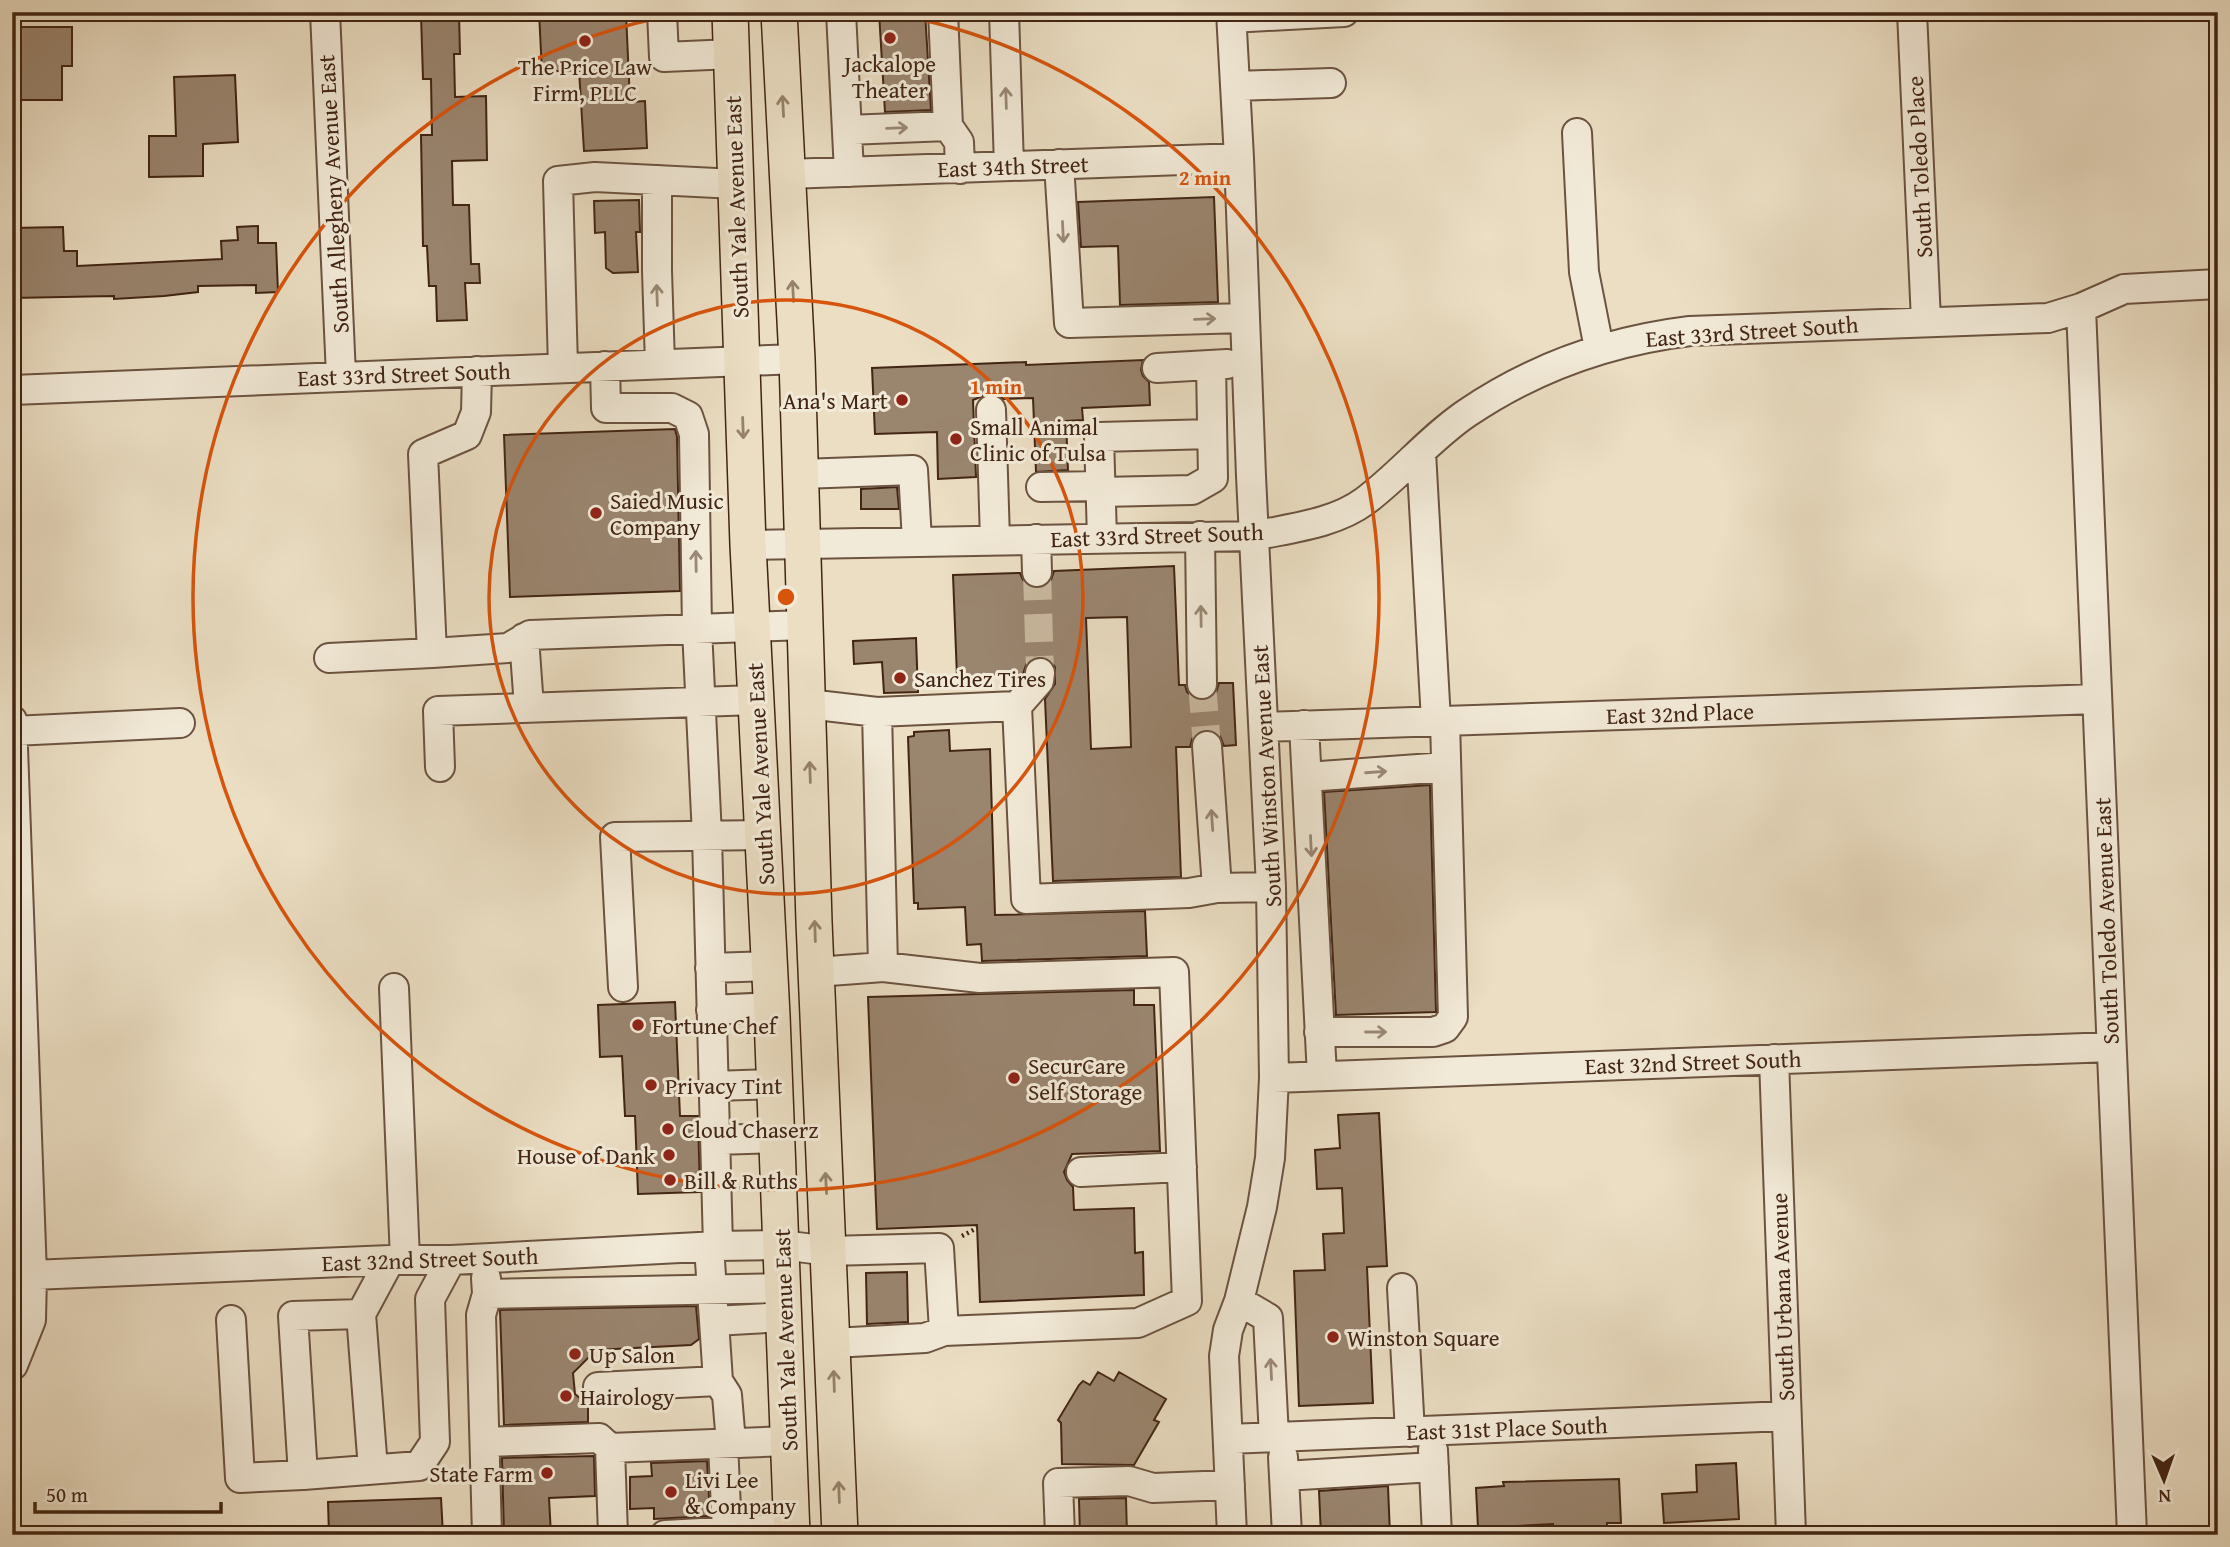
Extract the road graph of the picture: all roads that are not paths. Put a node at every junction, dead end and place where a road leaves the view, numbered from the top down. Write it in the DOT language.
graph roads {
  1 [pos="326,12"];
  2 [pos="662,12"];
  3 [pos="730,12"];
  4 [pos="779,12"];
  5 [pos="841,12"];
  6 [pos="943,12"];
  7 [pos="1004,12"];
  8 [pos="1344,12"];
  9 [pos="1912,12"];
  10 [pos="1231,15"];
  11 [pos="732,54"];
  12 [pos="1331,83"];
  13 [pos="1235,86"];
  14 [pos="734,123"];
  15 [pos="948,126"];
  16 [pos="847,130"];
  17 [pos="1577,133"];
  18 [pos="1239,158"];
  19 [pos="1059,164"];
  20 [pos="1009,166"];
  21 [pos="960,169"];
  22 [pos="849,172"];
  23 [pos="787,174"];
  24 [pos="657,180"];
  25 [pos="736,184"];
  26 [pos="2218,284"];
  27 [pos="2081,308"];
  28 [pos="1245,318"];
  29 [pos="1926,321"];
  30 [pos="1599,348"];
  31 [pos="797,359"];
  32 [pos="741,360"];
  33 [pos="660,363"];
  34 [pos="1248,364"];
  35 [pos="1211,365"];
  36 [pos="605,366"];
  37 [pos="563,368"];
  38 [pos="1157,368"];
  39 [pos="477,371"];
  40 [pos="341,376"];
  41 [pos="12,390"];
  42 [pos="991,410"];
  43 [pos="1212,434"];
  44 [pos="1421,452"];
  45 [pos="801,474"];
  46 [pos="1251,476"];
  47 [pos="1213,478"];
  48 [pos="1041,487"];
  49 [pos="1101,489"];
  50 [pos="1200,536"];
  51 [pos="1254,536"];
  52 [pos="1102,538"];
  53 [pos="1036,539"];
  54 [pos="995,540"];
  55 [pos="917,541"];
  56 [pos="804,543"];
  57 [pos="748,545"];
  58 [pos="1037,572"];
  59 [pos="806,625"];
  60 [pos="752,627"];
  61 [pos="697,629"];
  62 [pos="524,638"];
  63 [pos="432,653"];
  64 [pos="329,658"];
  65 [pos="1040,673"];
  66 [pos="1202,684"];
  67 [pos="756,699"];
  68 [pos="2097,699"];
  69 [pos="701,702"];
  70 [pos="808,704"];
  71 [pos="1017,706"];
  72 [pos="529,708"];
  73 [pos="877,712"];
  74 [pos="12,720"];
  75 [pos="1441,721"];
  76 [pos="180,723"];
  77 [pos="1304,725"];
  78 [pos="1264,727"];
  79 [pos="13,731"];
  80 [pos="1207,746"];
  81 [pos="440,767"];
  82 [pos="1446,767"];
  83 [pos="1307,778"];
  84 [pos="707,835"];
  85 [pos="763,835"];
  86 [pos="1271,887"];
  87 [pos="1217,888"];
  88 [pos="770,965"];
  89 [pos="883,967"];
  90 [pos="710,968"];
  91 [pos="816,972"];
  92 [pos="623,987"];
  93 [pos="394,988"];
  94 [pos="772,1007"];
  95 [pos="711,1010"];
  96 [pos="1319,1032"];
  97 [pos="1433,1032"];
  98 [pos="2112,1047"];
  99 [pos="1774,1059"];
  100 [pos="1436,1072"];
  101 [pos="1322,1076"];
  102 [pos="1274,1078"];
  103 [pos="776,1084"];
  104 [pos="713,1086"];
  105 [pos="778,1138"];
  106 [pos="715,1140"];
  107 [pos="1182,1167"];
  108 [pos="1081,1172"];
  109 [pos="782,1245"];
  110 [pos="713,1246"];
  111 [pos="829,1251"];
  112 [pos="485,1258"];
  113 [pos="452,1259"];
  114 [pos="397,1260"];
  115 [pos="32,1275"];
  116 [pos="712,1288"];
  117 [pos="1402,1288"];
  118 [pos="487,1294"];
  119 [pos="1239,1301"];
  120 [pos="784,1303"];
  121 [pos="362,1314"];
  122 [pos="231,1320"];
  123 [pos="714,1321"];
  124 [pos="944,1331"];
  125 [pos="833,1343"];
  126 [pos="13,1365"];
  127 [pos="718,1381"];
  128 [pos="598,1387"];
  129 [pos="1786,1416"];
  130 [pos="1420,1431"];
  131 [pos="1373,1433"];
  132 [pos="1278,1437"];
  133 [pos="1228,1439"];
  134 [pos="789,1440"];
  135 [pos="485,1443"];
  136 [pos="727,1443"];
  137 [pos="610,1448"];
  138 [pos="1434,1467"];
  139 [pos="373,1469"];
  140 [pos="1376,1470"];
  141 [pos="303,1475"];
  142 [pos="1284,1476"];
  143 [pos="1230,1485"];
  144 [pos="727,1531"];
  145 [pos="792,1531"];
  146 [pos="487,1535"];
  147 [pos="614,1535"];
  148 [pos="665,1535"];
  149 [pos="840,1535"];
  150 [pos="1060,1535"];
  151 [pos="1232,1535"];
  152 [pos="1287,1535"];
  153 [pos="1437,1535"];
  154 [pos="1791,1535"];
  155 [pos="2132,1535"];
  1 -- 40 [label="street, South Allegheny Avenue East"];
  2 -- 11 [label="street"];
  3 -- 11 [label="main road, South Yale Avenue East"];
  23 -- 4 [label="main road, South Yale Avenue East, one-way"];
  5 -- 16 [label="street"];
  6 -- 15 [label="street"];
  20 -- 7 [label="street, one-way"];
  8 -- 10 [label="street"];
  9 -- 29 [label="street, South Toledo Place"];
  10 -- 13 [label="street, South Winston Avenue East"];
  11 -- 14 [label="main road, South Yale Avenue East"];
  12 -- 13 [label="street"];
  13 -- 18 [label="street, South Winston Avenue East"];
  14 -- 23 [label="main road"];
  14 -- 25 [label="main road, South Yale Avenue East"];
  16 -- 15 [label="street, one-way"];
  15 -- 21 [label="street"];
  16 -- 22 [label="street"];
  17 -- 30 [label="street"];
  18 -- 19 [label="street, East 34th Street"];
  18 -- 28 [label="street, South Winston Avenue East"];
  19 -- 20 [label="street, East 34th Street"];
  19 -- 28 [label="street, one-way"];
  20 -- 21 [label="street, East 34th Street"];
  21 -- 22 [label="street, East 34th Street"];
  22 -- 23 [label="street, East 34th Street"];
  31 -- 23 [label="main road, South Yale Avenue East, one-way"];
  24 -- 25 [label="street"];
  33 -- 24 [label="street, one-way"];
  24 -- 37 [label="street"];
  25 -- 32 [label="main road, South Yale Avenue East"];
  26 -- 27 [label="street, East 33rd Street South"];
  27 -- 29 [label="street, East 33rd Street South"];
  27 -- 68 [label="street, South Toledo Avenue East"];
  28 -- 34 [label="street, South Winston Avenue East"];
  29 -- 30 [label="street, East 33rd Street South"];
  30 -- 44 [label="street, East 33rd Street South"];
  31 -- 32 [label="street, East 33rd Street South"];
  31 -- 45 [label="main road, South Yale Avenue East"];
  32 -- 33 [label="street, East 33rd Street South"];
  32 -- 57 [label="main road, South Yale Avenue East, one-way"];
  33 -- 36 [label="street, East 33rd Street South"];
  34 -- 35 [label="street"];
  34 -- 46 [label="street, South Winston Avenue East"];
  35 -- 38 [label="street"];
  35 -- 43 [label="street"];
  36 -- 37 [label="street, East 33rd Street South"];
  61 -- 36 [label="street, one-way"];
  37 -- 39 [label="street, East 33rd Street South"];
  39 -- 40 [label="street, East 33rd Street South"];
  39 -- 63 [label="street"];
  40 -- 41 [label="street, East 33rd Street South"];
  42 -- 54 [label="street"];
  43 -- 47 [label="street"];
  43 -- 49 [label="street"];
  44 -- 51 [label="street, East 33rd Street South"];
  44 -- 75 [label="street"];
  45 -- 55 [label="street"];
  45 -- 56 [label="main road, South Yale Avenue East"];
  46 -- 47 [label="street"];
  46 -- 51 [label="street, South Winston Avenue East"];
  47 -- 49 [label="street"];
  48 -- 49 [label="street"];
  49 -- 52 [label="street"];
  50 -- 51 [label="street, East 33rd Street South"];
  50 -- 52 [label="street, East 33rd Street South"];
  66 -- 50 [label="street, one-way"];
  51 -- 78 [label="street, South Winston Avenue East"];
  52 -- 53 [label="street, East 33rd Street South"];
  53 -- 54 [label="street, East 33rd Street South"];
  53 -- 58 [label="street"];
  54 -- 55 [label="street, East 33rd Street South"];
  55 -- 56 [label="street, East 33rd Street South"];
  56 -- 57 [label="street, East 33rd Street South"];
  56 -- 59 [label="main road, South Yale Avenue East"];
  57 -- 60 [label="main road, South Yale Avenue East"];
  59 -- 60 [label="street"];
  59 -- 70 [label="main road, South Yale Avenue East"];
  60 -- 61 [label="street"];
  60 -- 67 [label="main road, South Yale Avenue East"];
  61 -- 62 [label="street"];
  61 -- 69 [label="street"];
  62 -- 63 [label="street"];
  62 -- 72 [label="street"];
  63 -- 64 [label="street"];
  65 -- 71 [label="street"];
  67 -- 69 [label="street"];
  67 -- 85 [label="main road, South Yale Avenue East"];
  68 -- 75 [label="street, East 32nd Place"];
  68 -- 98 [label="street, South Toledo Avenue East"];
  69 -- 72 [label="street"];
  69 -- 84 [label="street"];
  70 -- 73 [label="street"];
  91 -- 70 [label="main road, South Yale Avenue East, one-way"];
  71 -- 73 [label="street"];
  71 -- 87 [label="street"];
  72 -- 81 [label="street"];
  73 -- 89 [label="street"];
  74 -- 79 [label="street"];
  75 -- 77 [label="street, East 32nd Place"];
  75 -- 82 [label="street"];
  76 -- 79 [label="street"];
  77 -- 78 [label="street, East 32nd Place"];
  77 -- 83 [label="street"];
  78 -- 86 [label="street, South Winston Avenue East"];
  79 -- 115 [label="street"];
  87 -- 80 [label="street, one-way"];
  83 -- 82 [label="street, one-way"];
  82 -- 97 [label="street"];
  83 -- 96 [label="street, one-way"];
  84 -- 85 [label="street"];
  84 -- 90 [label="street"];
  84 -- 92 [label="street"];
  85 -- 88 [label="main road, South Yale Avenue East"];
  86 -- 87 [label="street"];
  86 -- 102 [label="street, South Winston Avenue East"];
  88 -- 90 [label="street"];
  88 -- 94 [label="main road, South Yale Avenue East"];
  89 -- 91 [label="street"];
  89 -- 107 [label="street"];
  90 -- 95 [label="street"];
  111 -- 91 [label="main road, South Yale Avenue East, one-way"];
  93 -- 114 [label="street"];
  94 -- 95 [label="street"];
  94 -- 103 [label="main road, South Yale Avenue East"];
  95 -- 104 [label="street"];
  96 -- 97 [label="street, one-way"];
  96 -- 101 [label="street"];
  97 -- 100 [label="street"];
  98 -- 99 [label="street, East 32nd Street South"];
  98 -- 155 [label="street, South Toledo Avenue East"];
  99 -- 100 [label="street, East 32nd Street South"];
  99 -- 129 [label="street, South Urbana Avenue"];
  100 -- 101 [label="street, East 32nd Street South"];
  101 -- 102 [label="street, East 32nd Street South"];
  102 -- 119 [label="street, South Winston Avenue East"];
  103 -- 104 [label="street"];
  103 -- 105 [label="main road, South Yale Avenue East"];
  104 -- 106 [label="street"];
  105 -- 106 [label="street"];
  105 -- 109 [label="main road, South Yale Avenue East"];
  106 -- 110 [label="street"];
  107 -- 108 [label="street"];
  107 -- 124 [label="street"];
  109 -- 110 [label="street, East 32nd Street South"];
  109 -- 111 [label="street, East 32nd Street South"];
  109 -- 120 [label="main road, South Yale Avenue East"];
  110 -- 112 [label="street, East 32nd Street South"];
  110 -- 116 [label="street"];
  111 -- 124 [label="street, East 32nd Street South"];
  111 -- 125 [label="main road, South Yale Avenue East"];
  112 -- 113 [label="street, East 32nd Street South"];
  112 -- 118 [label="street"];
  113 -- 114 [label="street, East 32nd Street South"];
  113 -- 139 [label="street"];
  114 -- 115 [label="street, East 32nd Street South"];
  114 -- 121 [label="street"];
  115 -- 126 [label="street"];
  116 -- 118 [label="street"];
  116 -- 120 [label="street"];
  116 -- 123 [label="street"];
  117 -- 130 [label="street"];
  118 -- 135 [label="street"];
  132 -- 119 [label="street, one-way"];
  119 -- 133 [label="street, South Winston Avenue East"];
  120 -- 123 [label="street"];
  120 -- 134 [label="main road, South Yale Avenue East"];
  121 -- 139 [label="street"];
  121 -- 141 [label="street"];
  122 -- 141 [label="street"];
  123 -- 127 [label="street"];
  124 -- 125 [label="street"];
  149 -- 125 [label="main road, South Yale Avenue East, one-way"];
  127 -- 128 [label="street"];
  127 -- 136 [label="street"];
  129 -- 130 [label="street, East 31st Place South"];
  129 -- 154 [label="street, South Urbana Avenue"];
  130 -- 131 [label="street, East 31st Place South"];
  130 -- 138 [label="street"];
  131 -- 132 [label="street, East 31st Place South"];
  131 -- 140 [label="street"];
  132 -- 133 [label="street, East 31st Place South"];
  132 -- 142 [label="street"];
  133 -- 143 [label="street, South Winston Avenue East"];
  134 -- 136 [label="street"];
  134 -- 145 [label="main road, South Yale Avenue East"];
  135 -- 137 [label="street"];
  135 -- 146 [label="street"];
  136 -- 137 [label="street"];
  136 -- 144 [label="street"];
  137 -- 147 [label="street"];
  138 -- 140 [label="street"];
  138 -- 153 [label="street"];
  139 -- 141 [label="street"];
  140 -- 142 [label="street"];
  142 -- 152 [label="street"];
  143 -- 150 [label="street"];
  143 -- 151 [label="street, South Winston Avenue East"];
  144 -- 145 [label="street"];
  144 -- 148 [label="street"];
}
